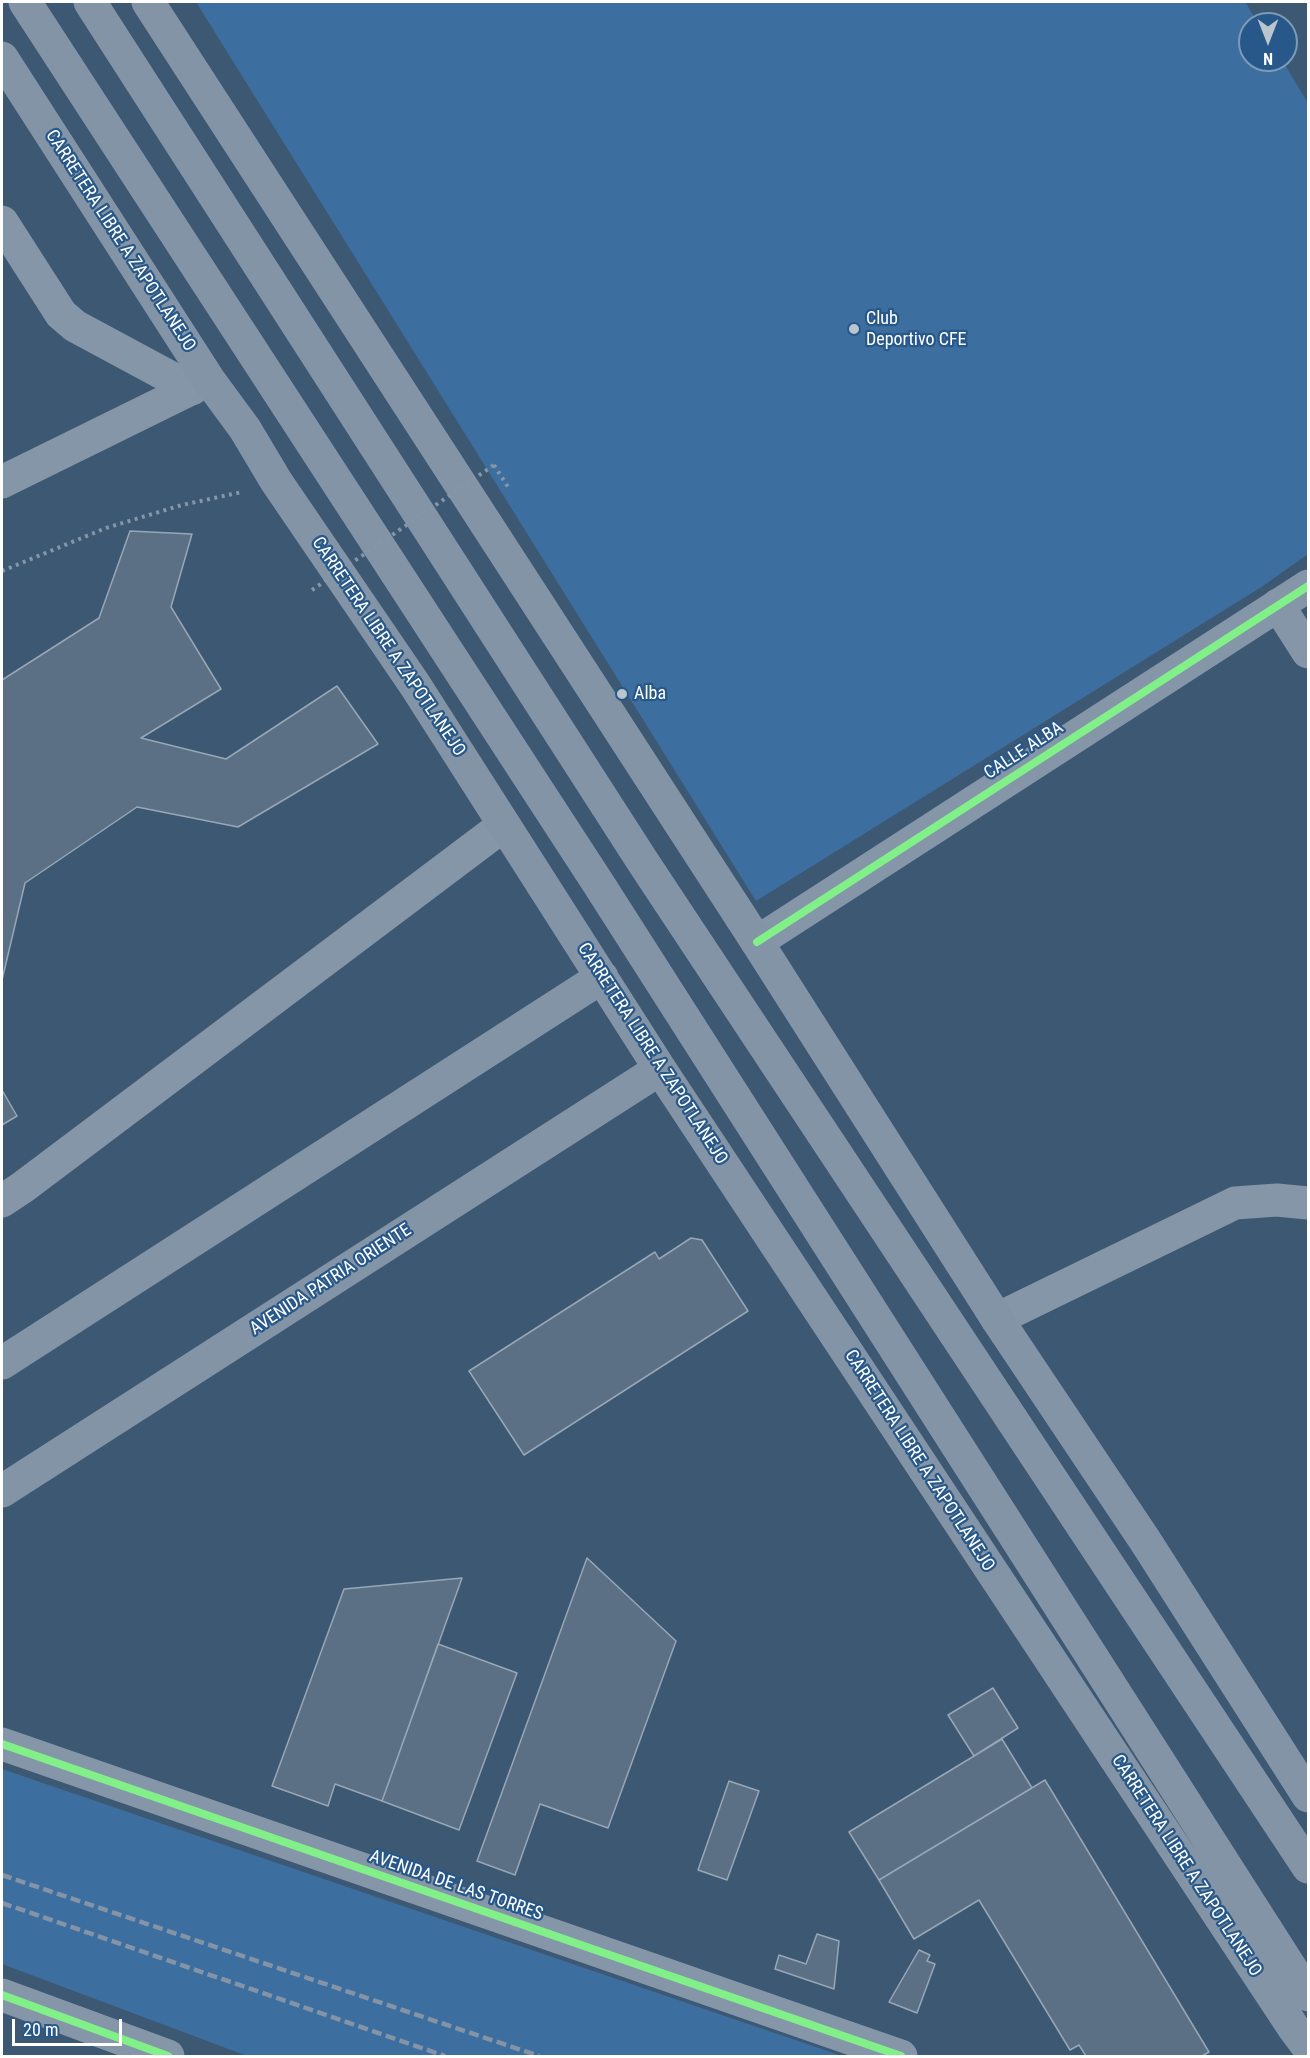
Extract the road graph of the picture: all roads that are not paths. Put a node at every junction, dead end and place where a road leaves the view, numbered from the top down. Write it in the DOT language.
graph roads {
  1 [pos="25,2"];
  2 [pos="90,2"];
  3 [pos="148,2"];
  4 [pos="2,58"];
  5 [pos="2,222"];
  6 [pos="200,384"];
  7 [pos="2,482"];
  8 [pos="1308,586"];
  9 [pos="1278,605"];
  10 [pos="1308,652"];
  11 [pos="504,825"];
  12 [pos="757,942"];
  13 [pos="602,977"];
  14 [pos="660,1069"];
  15 [pos="2,1201"];
  16 [pos="1308,1203"];
  17 [pos="997,1319"];
  18 [pos="2,1364"];
  19 [pos="2,1491"];
  20 [pos="2,1744"];
  21 [pos="1308,1796"];
  22 [pos="1308,1867"];
  23 [pos="2,1995"];
  24 [pos="1308,1995"];
  25 [pos="1308,2048"];
  26 [pos="168,2056"];
  27 [pos="901,2056"];
  1 -- 24 [label="main road, CARRETERA LIBRE A ZAPOTLANEJO"];
  2 -- 22 [label="main road"];
  3 -- 12 [label="main road"];
  4 -- 6 [label="main road, CARRETERA LIBRE A ZAPOTLANEJO"];
  5 -- 6 [label="street"];
  6 -- 7 [label="street"];
  6 -- 11 [label="main road, CARRETERA LIBRE A ZAPOTLANEJO"];
  8 -- 9 [label="street, CALLE ALBA"];
  9 -- 10 [label="street"];
  9 -- 12 [label="street, CALLE ALBA"];
  11 -- 13 [label="main road, CARRETERA LIBRE A ZAPOTLANEJO"];
  11 -- 15 [label="street"];
  12 -- 17 [label="main road"];
  13 -- 14 [label="main road, CARRETERA LIBRE A ZAPOTLANEJO"];
  13 -- 18 [label="main road"];
  14 -- 19 [label="main road, AVENIDA PATRIA ORIENTE"];
  14 -- 25 [label="main road, CARRETERA LIBRE A ZAPOTLANEJO"];
  16 -- 17 [label="street"];
  17 -- 21 [label="main road"];
  20 -- 27 [label="street, AVENIDA DE LAS TORRES"];
  23 -- 26 [label="street"];
}
